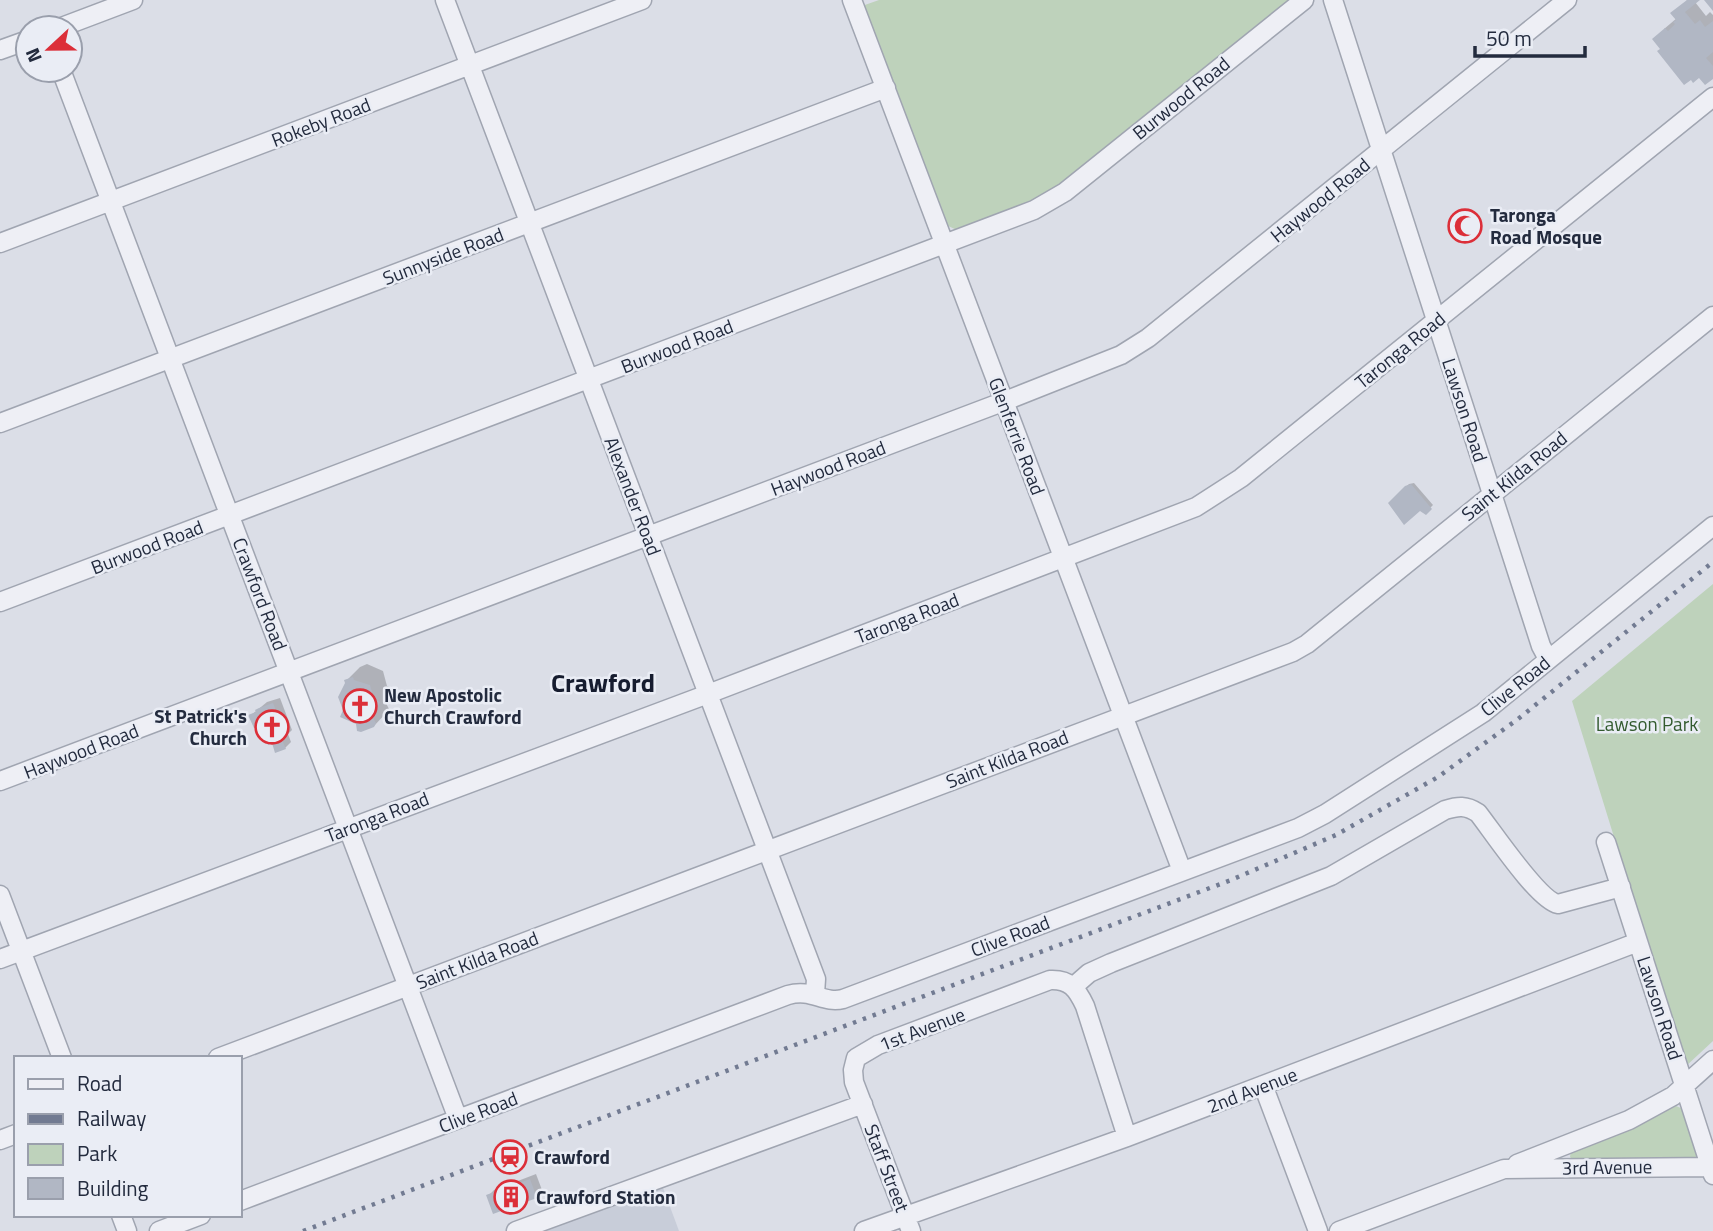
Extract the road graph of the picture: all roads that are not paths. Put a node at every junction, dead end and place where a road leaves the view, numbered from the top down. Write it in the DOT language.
graph roads {
  1 [pos="133,0"];
  2 [pos="445,0"];
  3 [pos="642,0"];
  4 [pos="852,0"];
  5 [pos="1304,0"];
  6 [pos="1333,0"];
  7 [pos="1567,0"];
  8 [pos="84,19"];
  9 [pos="470,65"];
  10 [pos="66,84"];
  11 [pos="886,88"];
  12 [pos="1713,97"];
  13 [pos="1381,151"];
  14 [pos="111,201"];
  15 [pos="530,223"];
  16 [pos="0,243"];
  17 [pos="945,244"];
  18 [pos="1713,316"];
  19 [pos="1436,321"];
  20 [pos="170,358"];
  21 [pos="589,379"];
  22 [pos="1004,401"];
  23 [pos="0,423"];
  24 [pos="1492,494"];
  25 [pos="230,515"];
  26 [pos="1713,526"];
  27 [pos="648,536"];
  28 [pos="1064,558"];
  29 [pos="0,602"];
  30 [pos="1548,659"];
  31 [pos="289,672"];
  32 [pos="708,694"];
  33 [pos="1123,715"];
  34 [pos="0,781"];
  35 [pos="348,828"];
  36 [pos="1606,842"];
  37 [pos="767,849"];
  38 [pos="1182,871"];
  39 [pos="1621,887"];
  40 [pos="0,895"];
  41 [pos="1638,942"];
  42 [pos="21,951"];
  43 [pos="0,959"];
  44 [pos="408,986"];
  45 [pos="1073,987"];
  46 [pos="815,994"];
  47 [pos="61,1056"];
  48 [pos="223,1056"];
  49 [pos="1713,1060"];
  50 [pos="1263,1085"];
  51 [pos="1685,1086"];
  52 [pos="863,1104"];
  53 [pos="458,1119"];
  54 [pos="1127,1137"];
  55 [pos="1562,1146"];
  56 [pos="1504,1168"];
  57 [pos="1568,1168"];
  58 [pos="1712,1169"];
  59 [pos="242,1200"];
  60 [pos="196,1217"];
  61 [pos="908,1224"];
  62 [pos="159,1231"];
  63 [pos="516,1231"];
  64 [pos="864,1231"];
  65 [pos="1318,1231"];
  66 [pos="1339,1231"];
  1 -- 8 [label="street"];
  2 -- 9 [label="street, Alexander Road"];
  3 -- 9 [label="street, Rokeby Road"];
  4 -- 11 [label="street, Glenferrie Road"];
  5 -- 17 [label="street, Burwood Road"];
  6 -- 13 [label="street, Lawson Road"];
  7 -- 13 [label="street, Haywood Road"];
  9 -- 14 [label="street, Rokeby Road"];
  9 -- 15 [label="street, Alexander Road"];
  10 -- 14 [label="street, Crawford Road"];
  11 -- 15 [label="street, Sunnyside Road"];
  11 -- 17 [label="street, Glenferrie Road"];
  12 -- 19 [label="street, Taronga Road"];
  13 -- 19 [label="street, Lawson Road"];
  13 -- 22 [label="street, Haywood Road"];
  14 -- 16 [label="street, Rokeby Road"];
  14 -- 20 [label="street, Crawford Road"];
  15 -- 20 [label="street, Sunnyside Road"];
  15 -- 21 [label="street, Alexander Road"];
  17 -- 21 [label="street, Burwood Road"];
  17 -- 22 [label="street, Glenferrie Road"];
  18 -- 24 [label="street, Saint Kilda Road"];
  19 -- 24 [label="street, Lawson Road"];
  19 -- 28 [label="street, Taronga Road"];
  20 -- 23 [label="street, Sunnyside Road"];
  20 -- 25 [label="street, Crawford Road"];
  21 -- 25 [label="street, Burwood Road"];
  21 -- 27 [label="street, Alexander Road"];
  22 -- 27 [label="street, Haywood Road"];
  22 -- 28 [label="street, Glenferrie Road"];
  24 -- 30 [label="street, Lawson Road"];
  24 -- 33 [label="street, Saint Kilda Road"];
  25 -- 29 [label="street, Burwood Road"];
  25 -- 31 [label="street, Crawford Road"];
  26 -- 30 [label="street, Clive Road"];
  27 -- 31 [label="street, Haywood Road"];
  27 -- 32 [label="street, Alexander Road"];
  28 -- 32 [label="street, Taronga Road"];
  28 -- 33 [label="street, Glenferrie Road"];
  30 -- 38 [label="street, Clive Road"];
  31 -- 34 [label="street, Haywood Road"];
  31 -- 35 [label="street, Crawford Road"];
  32 -- 35 [label="street, Taronga Road"];
  32 -- 37 [label="street, Alexander Road"];
  33 -- 37 [label="street, Saint Kilda Road"];
  33 -- 38 [label="street, Glenferrie Road"];
  35 -- 42 [label="street, Taronga Road"];
  35 -- 44 [label="street, Crawford Road"];
  36 -- 39 [label="street, Lawson Road"];
  37 -- 44 [label="street, Saint Kilda Road"];
  37 -- 46 [label="street, Alexander Road"];
  38 -- 46 [label="street, Clive Road"];
  39 -- 41 [label="street, Lawson Road"];
  39 -- 45 [label="street"];
  40 -- 42 [label="street"];
  41 -- 50 [label="street, 2nd Avenue"];
  41 -- 51 [label="street, Lawson Road"];
  42 -- 43 [label="street, Taronga Road"];
  42 -- 47 [label="street"];
  44 -- 48 [label="street, Saint Kilda Road"];
  44 -- 53 [label="street, Crawford Road"];
  45 -- 52 [label="street, 1st Avenue"];
  45 -- 54 [label="street"];
  46 -- 53 [label="street, Clive Road"];
  49 -- 51 [label="street, 3rd Avenue"];
  50 -- 54 [label="street, 2nd Avenue"];
  50 -- 65 [label="street"];
  51 -- 55 [label="street, 3rd Avenue"];
  51 -- 58 [label="street, Lawson Road"];
  52 -- 61 [label="street, Staff Street"];
  52 -- 63 [label="street"];
  53 -- 59 [label="street, Clive Road"];
  54 -- 61 [label="street, 2nd Avenue"];
  55 -- 56 [label="street, 3rd Avenue"];
  55 -- 57 [label="street"];
  56 -- 57 [label="street, 3rd Avenue"];
  56 -- 66 [label="street, 3rd Avenue"];
  57 -- 58 [label="street, 3rd Avenue"];
  60 -- 62 [label="street"];
  61 -- 64 [label="street, 2nd Avenue"];
}
